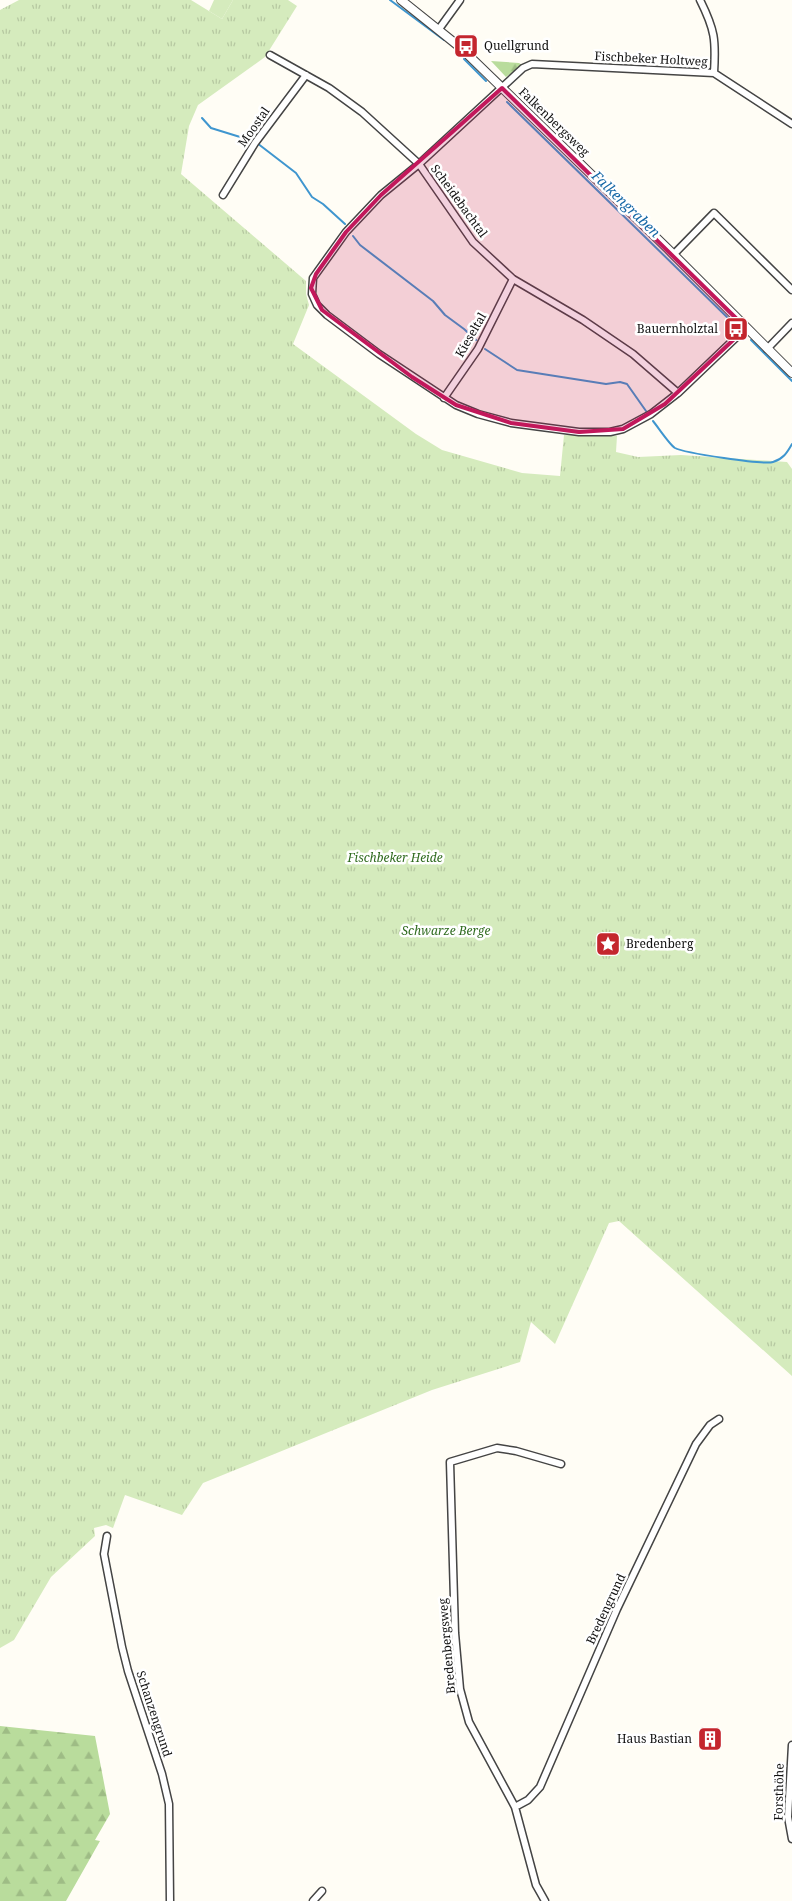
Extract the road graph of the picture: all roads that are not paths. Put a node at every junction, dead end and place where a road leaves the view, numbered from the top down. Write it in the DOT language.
graph roads {
  1 [pos="401,0"];
  2 [pos="460,0"];
  3 [pos="700,0"];
  4 [pos="440,29"];
  5 [pos="270,55"];
  6 [pos="714,74"];
  7 [pos="306,75"];
  8 [pos="502,88"];
  9 [pos="792,124"];
  10 [pos="419,164"];
  11 [pos="223,195"];
  12 [pos="674,254"];
  13 [pos="513,279"];
  14 [pos="792,290"];
  15 [pos="792,323"];
  16 [pos="746,328"];
  17 [pos="767,349"];
  18 [pos="792,373"];
  19 [pos="678,393"];
  20 [pos="444,398"];
  21 [pos="719,1419"];
  22 [pos="561,1464"];
  23 [pos="107,1536"];
  24 [pos="792,1745"];
  25 [pos="515,1808"];
  26 [pos="792,1839"];
  27 [pos="322,1891"];
  28 [pos="170,1901"];
  29 [pos="313,1901"];
  30 [pos="545,1901"];
  1 -- 4 [label="street, Falkenbergsweg"];
  2 -- 4 [label="street"];
  3 -- 6 [label="street"];
  4 -- 8 [label="street, Falkenbergsweg"];
  5 -- 7 [label="street, Scheidebachtal"];
  6 -- 8 [label="street, Fischbeker Holtweg"];
  6 -- 9 [label="street, Fischbeker Holtweg"];
  7 -- 10 [label="street, Scheidebachtal"];
  7 -- 11 [label="street, Moostal"];
  8 -- 10 [label="street"];
  8 -- 12 [label="street, Falkenbergsweg"];
  10 -- 13 [label="street, Scheidebachtal"];
  10 -- 20 [label="street"];
  12 -- 14 [label="street"];
  12 -- 16 [label="street, Falkenbergsweg"];
  13 -- 19 [label="street, Scheidebachtal"];
  13 -- 20 [label="street, Kieseltal"];
  15 -- 17 [label="street"];
  16 -- 17 [label="street, Falkenbergsweg"];
  16 -- 19 [label="street"];
  17 -- 18 [label="street, Falkenbergsweg"];
  19 -- 20 [label="street"];
  21 -- 25 [label="street, Bredengrund"];
  22 -- 25 [label="street, Bredenbergsweg"];
  23 -- 28 [label="street, Schanzengrund"];
  24 -- 26 [label="street, Forsthöhe"];
  25 -- 30 [label="street, Bredenbergsweg"];
  27 -- 29 [label="street"];
}
